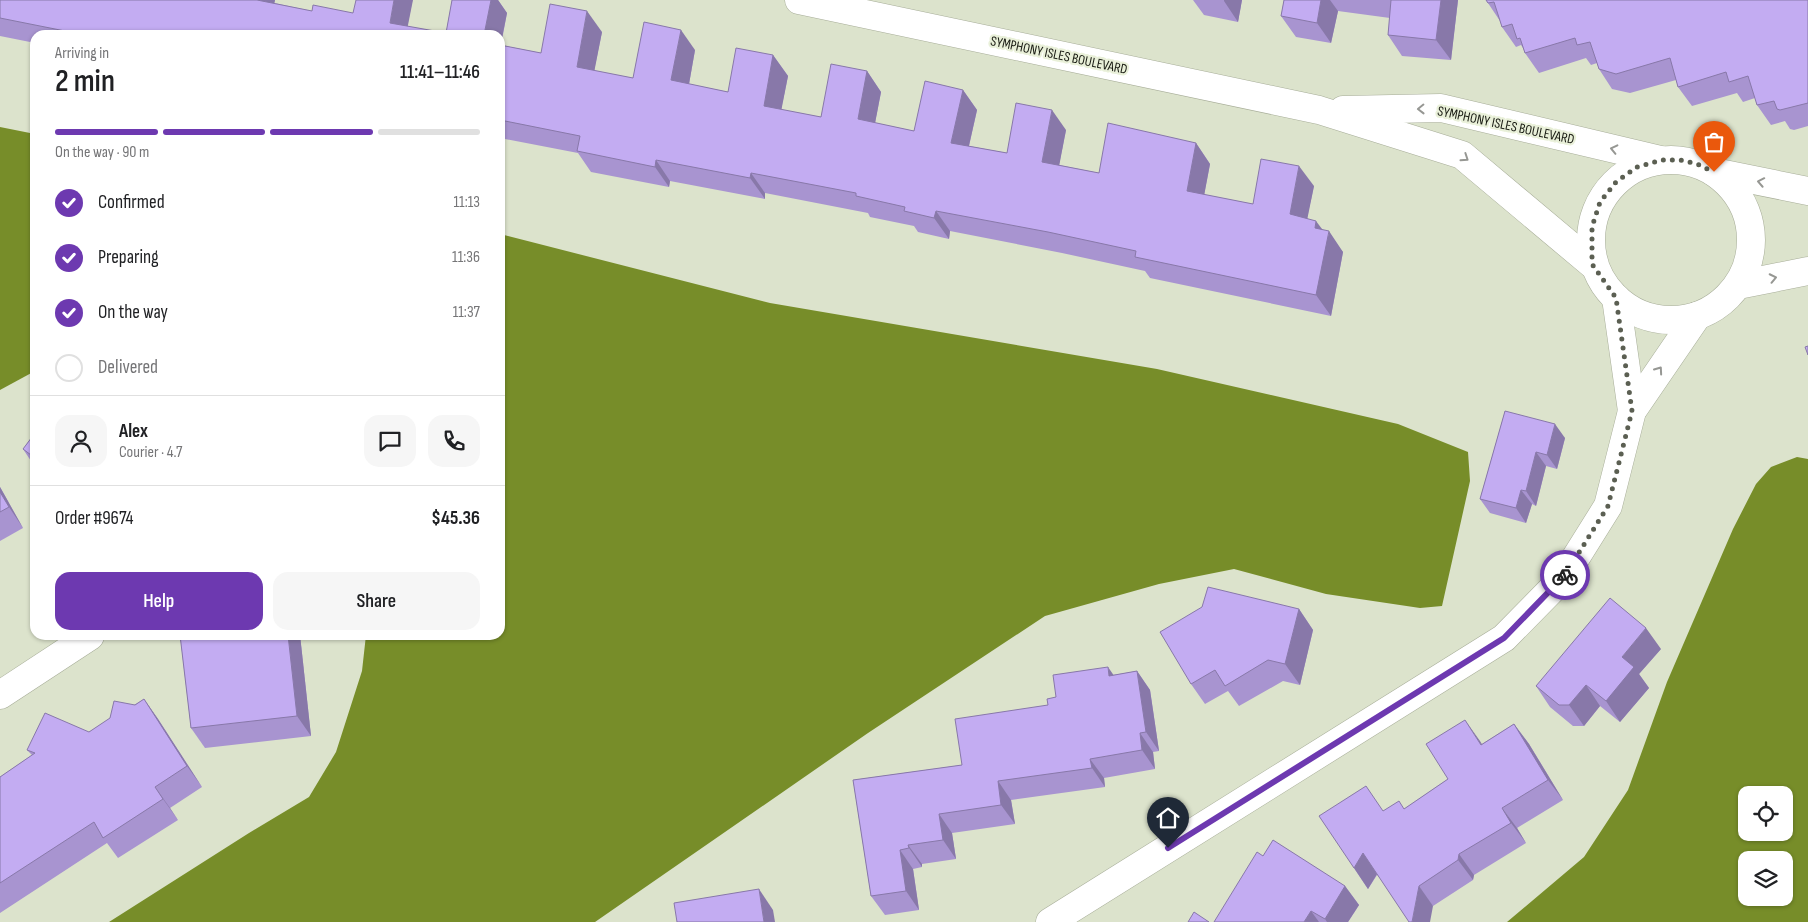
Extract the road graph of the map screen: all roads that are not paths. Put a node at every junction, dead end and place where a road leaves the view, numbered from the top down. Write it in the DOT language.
graph roads {
  1 [pos="799,0"];
  2 [pos="1319,110"];
  3 [pos="1662,160"];
  4 [pos="1714,172"];
  5 [pos="1808,192"];
  6 [pos="1592,264"];
  7 [pos="1808,271"];
  8 [pos="1738,285"];
  9 [pos="1616,298"];
  10 [pos="1697,316"];
  11 [pos="1632,411"];
  12 [pos="84,640"];
  13 [pos="0,695"];
  14 [pos="1050,922"];
  1 -- 2 [label="street, SYMPHONY ISLES BOULEVARD"];
  3 -- 2 [label="street, SYMPHONY ISLES BOULEVARD, one-way"];
  2 -- 6 [label="street, SYMPHONY ISLES BOULEVARD, one-way"];
  3 -- 4 [label="street, SYMPHONY ISLES BOULEVARD"];
  3 -- 6 [label="street, SYMPHONY ISLES BOULEVARD"];
  5 -- 4 [label="street, SYMPHONY ISLES BOULEVARD, one-way"];
  4 -- 8 [label="street, SYMPHONY ISLES BOULEVARD"];
  6 -- 9 [label="street, SYMPHONY ISLES BOULEVARD"];
  8 -- 7 [label="street, one-way"];
  8 -- 10 [label="street, SYMPHONY ISLES BOULEVARD"];
  9 -- 10 [label="street, SYMPHONY ISLES BOULEVARD"];
  9 -- 11 [label="street, SYMPHONY ISLES BOULEVARD"];
  11 -- 10 [label="street, SYMPHONY ISLES BOULEVARD, one-way"];
  11 -- 14 [label="street, SYMPHONY ISLES BOULEVARD"];
  12 -- 13 [label="street"];
}
